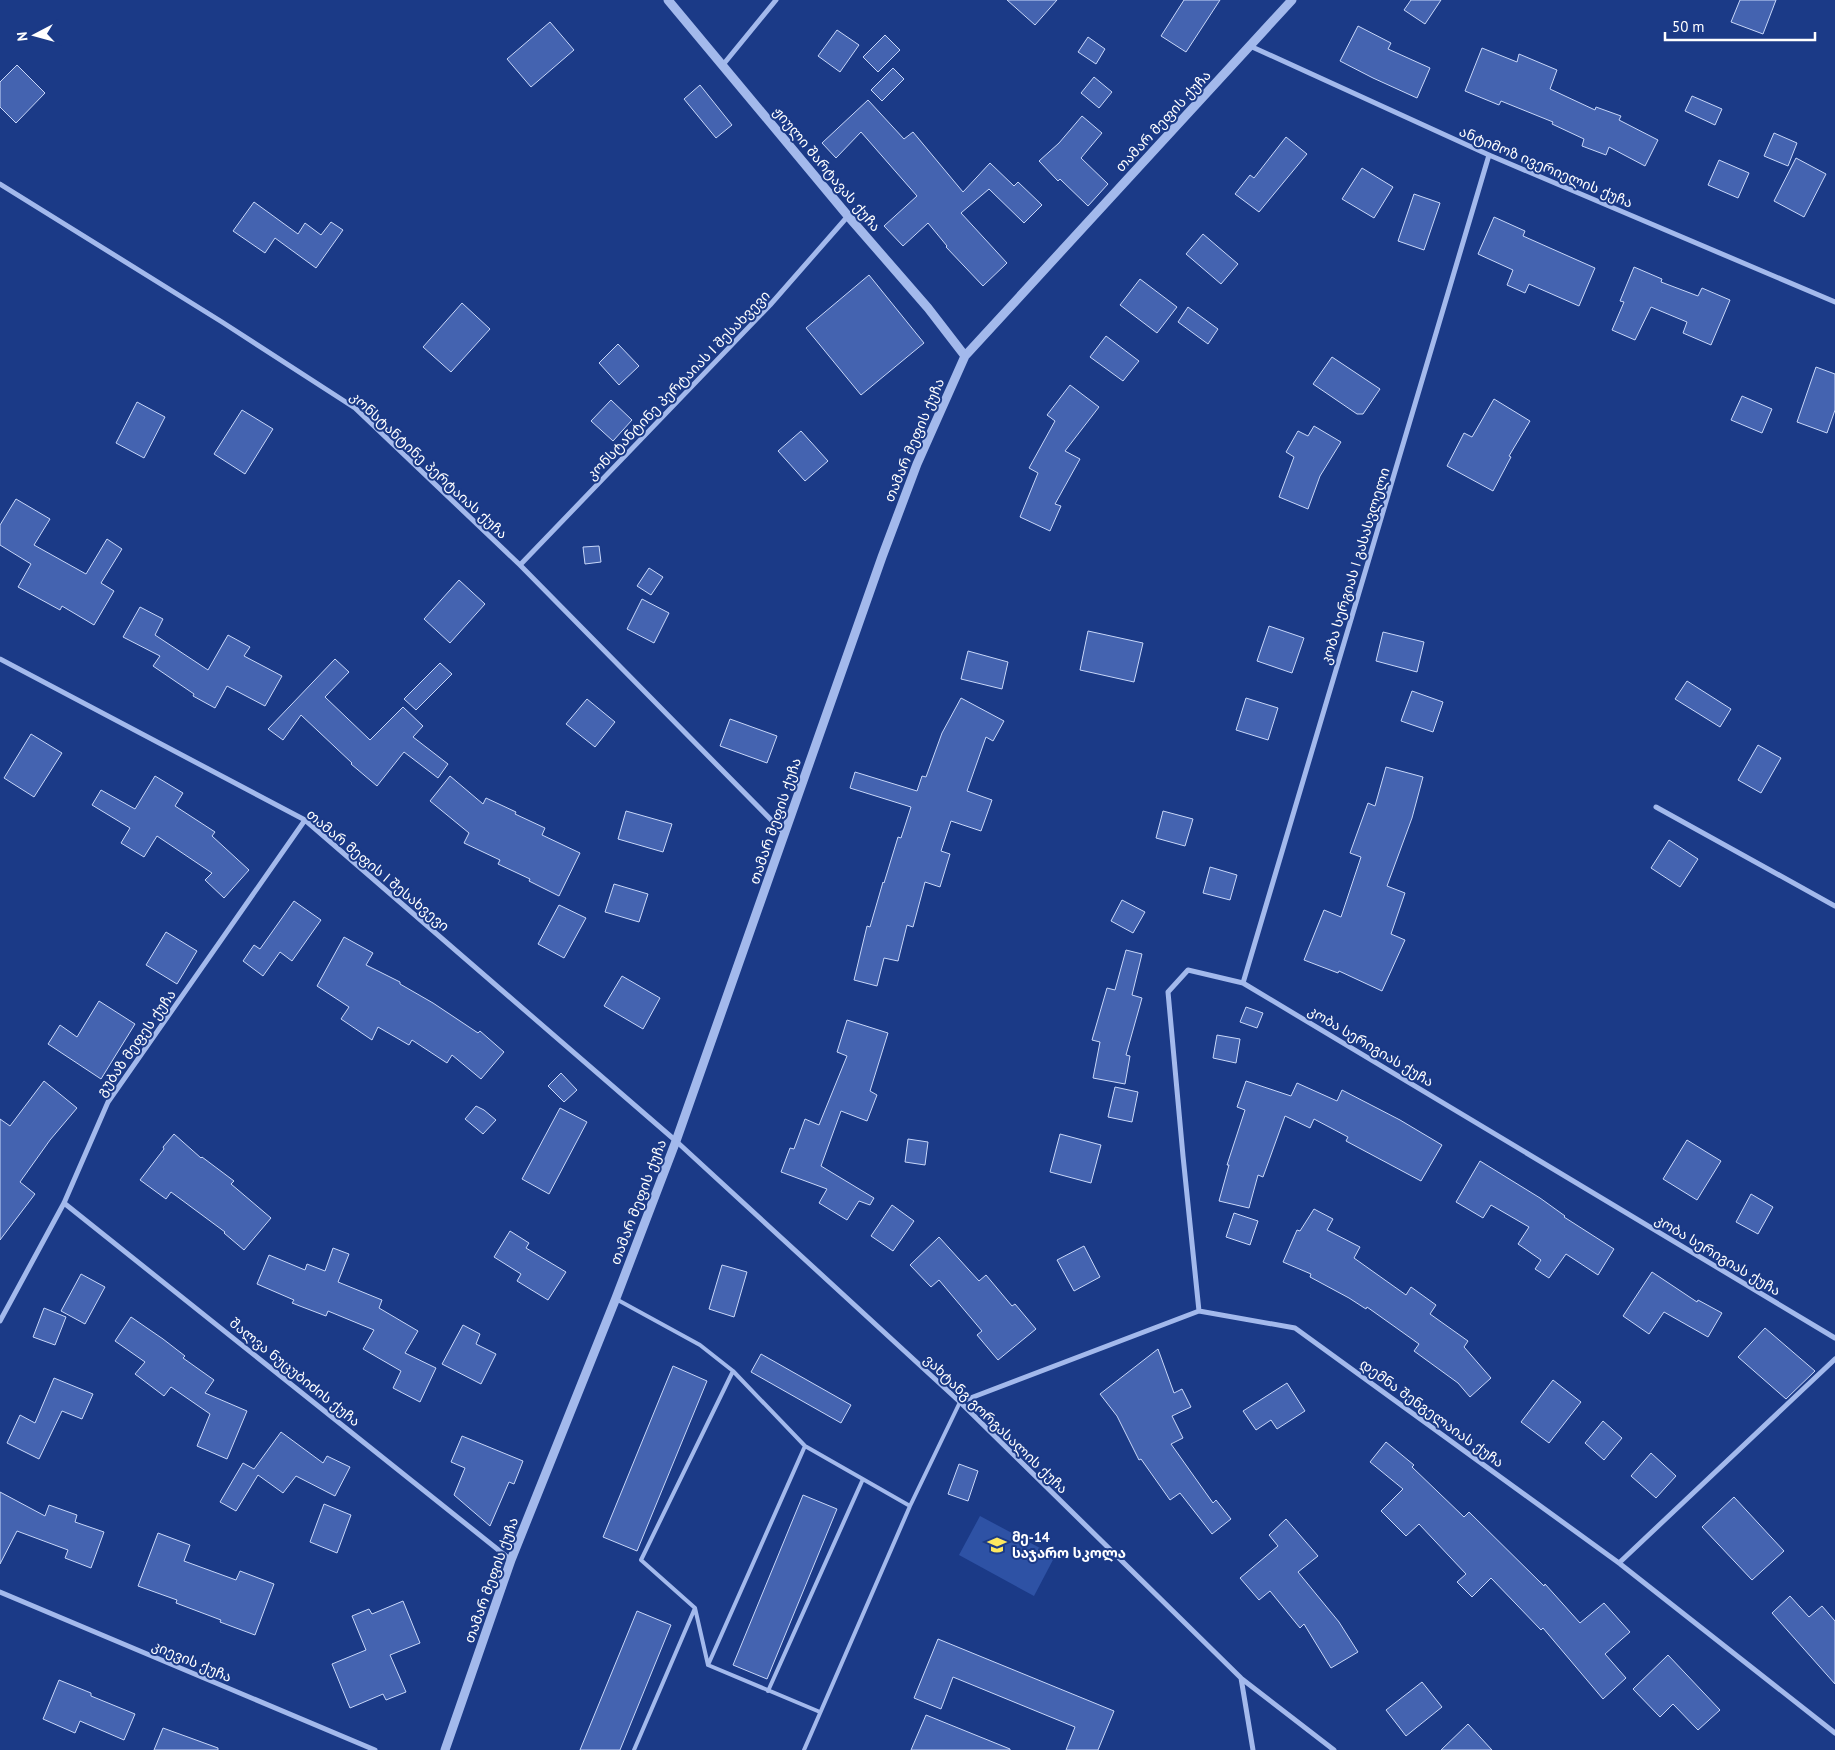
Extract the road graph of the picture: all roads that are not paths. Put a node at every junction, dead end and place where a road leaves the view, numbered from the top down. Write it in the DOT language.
graph roads {
  1 [pos="668,0"];
  2 [pos="776,0"];
  3 [pos="1292,0"];
  4 [pos="1250,46"];
  5 [pos="722,66"];
  6 [pos="1489,155"];
  7 [pos="0,184"];
  8 [pos="848,216"];
  9 [pos="1835,302"];
  10 [pos="965,356"];
  11 [pos="520,565"];
  12 [pos="0,659"];
  13 [pos="1656,807"];
  14 [pos="305,820"];
  15 [pos="785,834"];
  16 [pos="1835,906"];
  17 [pos="1243,983"];
  18 [pos="676,1141"];
  19 [pos="64,1203"];
  20 [pos="616,1298"];
  21 [pos="1199,1310"];
  22 [pos="0,1321"];
  23 [pos="1835,1338"];
  24 [pos="1835,1359"];
  25 [pos="733,1371"];
  26 [pos="960,1402"];
  27 [pos="805,1446"];
  28 [pos="863,1479"];
  29 [pos="910,1506"];
  30 [pos="511,1560"];
  31 [pos="1619,1563"];
  32 [pos="0,1592"];
  33 [pos="695,1608"];
  34 [pos="708,1665"];
  35 [pos="1241,1678"];
  36 [pos="768,1691"];
  37 [pos="820,1712"];
  38 [pos="1835,1733"];
  39 [pos="375,1750"];
  40 [pos="444,1750"];
  41 [pos="634,1750"];
  42 [pos="804,1750"];
  43 [pos="1252,1750"];
  44 [pos="1334,1750"];
  1 -- 5 [label="street, ჟიული შარტავას ქუჩა"];
  2 -- 5 [label="street"];
  3 -- 4 [label="street, თამარ მეფის ქუჩა"];
  4 -- 6 [label="street, ანტიმოზ ივერიელის ქუჩა"];
  4 -- 10 [label="street, თამარ მეფის ქუჩა"];
  5 -- 8 [label="street, ჟიული შარტავას ქუჩა"];
  6 -- 9 [label="street, ანტიმოზ ივერიელის ქუჩა"];
  6 -- 17 [label="street, კობა სერგიას I გასასვლელი"];
  7 -- 11 [label="street, კონსტანტინე პერტაიას ქუჩა"];
  8 -- 10 [label="street, ჟიული შარტავას ქუჩა"];
  8 -- 11 [label="street, კონსტანტინე პერტაიას I შესახვევი"];
  10 -- 15 [label="street, თამარ მეფის ქუჩა"];
  11 -- 15 [label="street, კონსტანტინე პერტაიას ქუჩა"];
  12 -- 14 [label="street, თამარ მეფის I შესახვევი"];
  13 -- 16 [label="street"];
  14 -- 18 [label="street, თამარ მეფის I შესახვევი"];
  14 -- 19 [label="street, გუბაზ მეფეს ქუჩა"];
  15 -- 18 [label="street, თამარ მეფის ქუჩა"];
  17 -- 21 [label="street, კობა სერიგიას ქუჩა"];
  17 -- 23 [label="street, კობა სერიგიას ქუჩა"];
  18 -- 20 [label="street, თამარ მეფის ქუჩა"];
  18 -- 26 [label="street, ვახტანგ გორგასალის ქუჩა"];
  19 -- 22 [label="street, გუბაზ მეფეს ქუჩა"];
  19 -- 30 [label="street, შალვა ნუცუბიძის ქუჩა"];
  20 -- 25 [label="lane"];
  20 -- 30 [label="street, თამარ მეფის ქუჩა"];
  21 -- 26 [label="street"];
  21 -- 31 [label="street, დემნა შენგელაიას ქუჩა"];
  24 -- 31 [label="street"];
  25 -- 27 [label="lane"];
  25 -- 33 [label="lane"];
  26 -- 29 [label="lane"];
  26 -- 35 [label="street, ვახტანგ გორგასალის ქუჩა"];
  27 -- 28 [label="lane"];
  27 -- 34 [label="lane"];
  28 -- 29 [label="lane"];
  28 -- 36 [label="lane"];
  29 -- 37 [label="lane"];
  30 -- 40 [label="street, თამარ მეფის ქუჩა"];
  31 -- 38 [label="street, დემნა შენგელაიას ქუჩა"];
  32 -- 39 [label="street, კიევის ქუჩა"];
  33 -- 34 [label="lane"];
  33 -- 41 [label="lane"];
  34 -- 36 [label="lane"];
  35 -- 43 [label="street"];
  35 -- 44 [label="street, ვახტანგ გორგასალის ქუჩა"];
  36 -- 37 [label="lane"];
  37 -- 42 [label="lane"];
}
